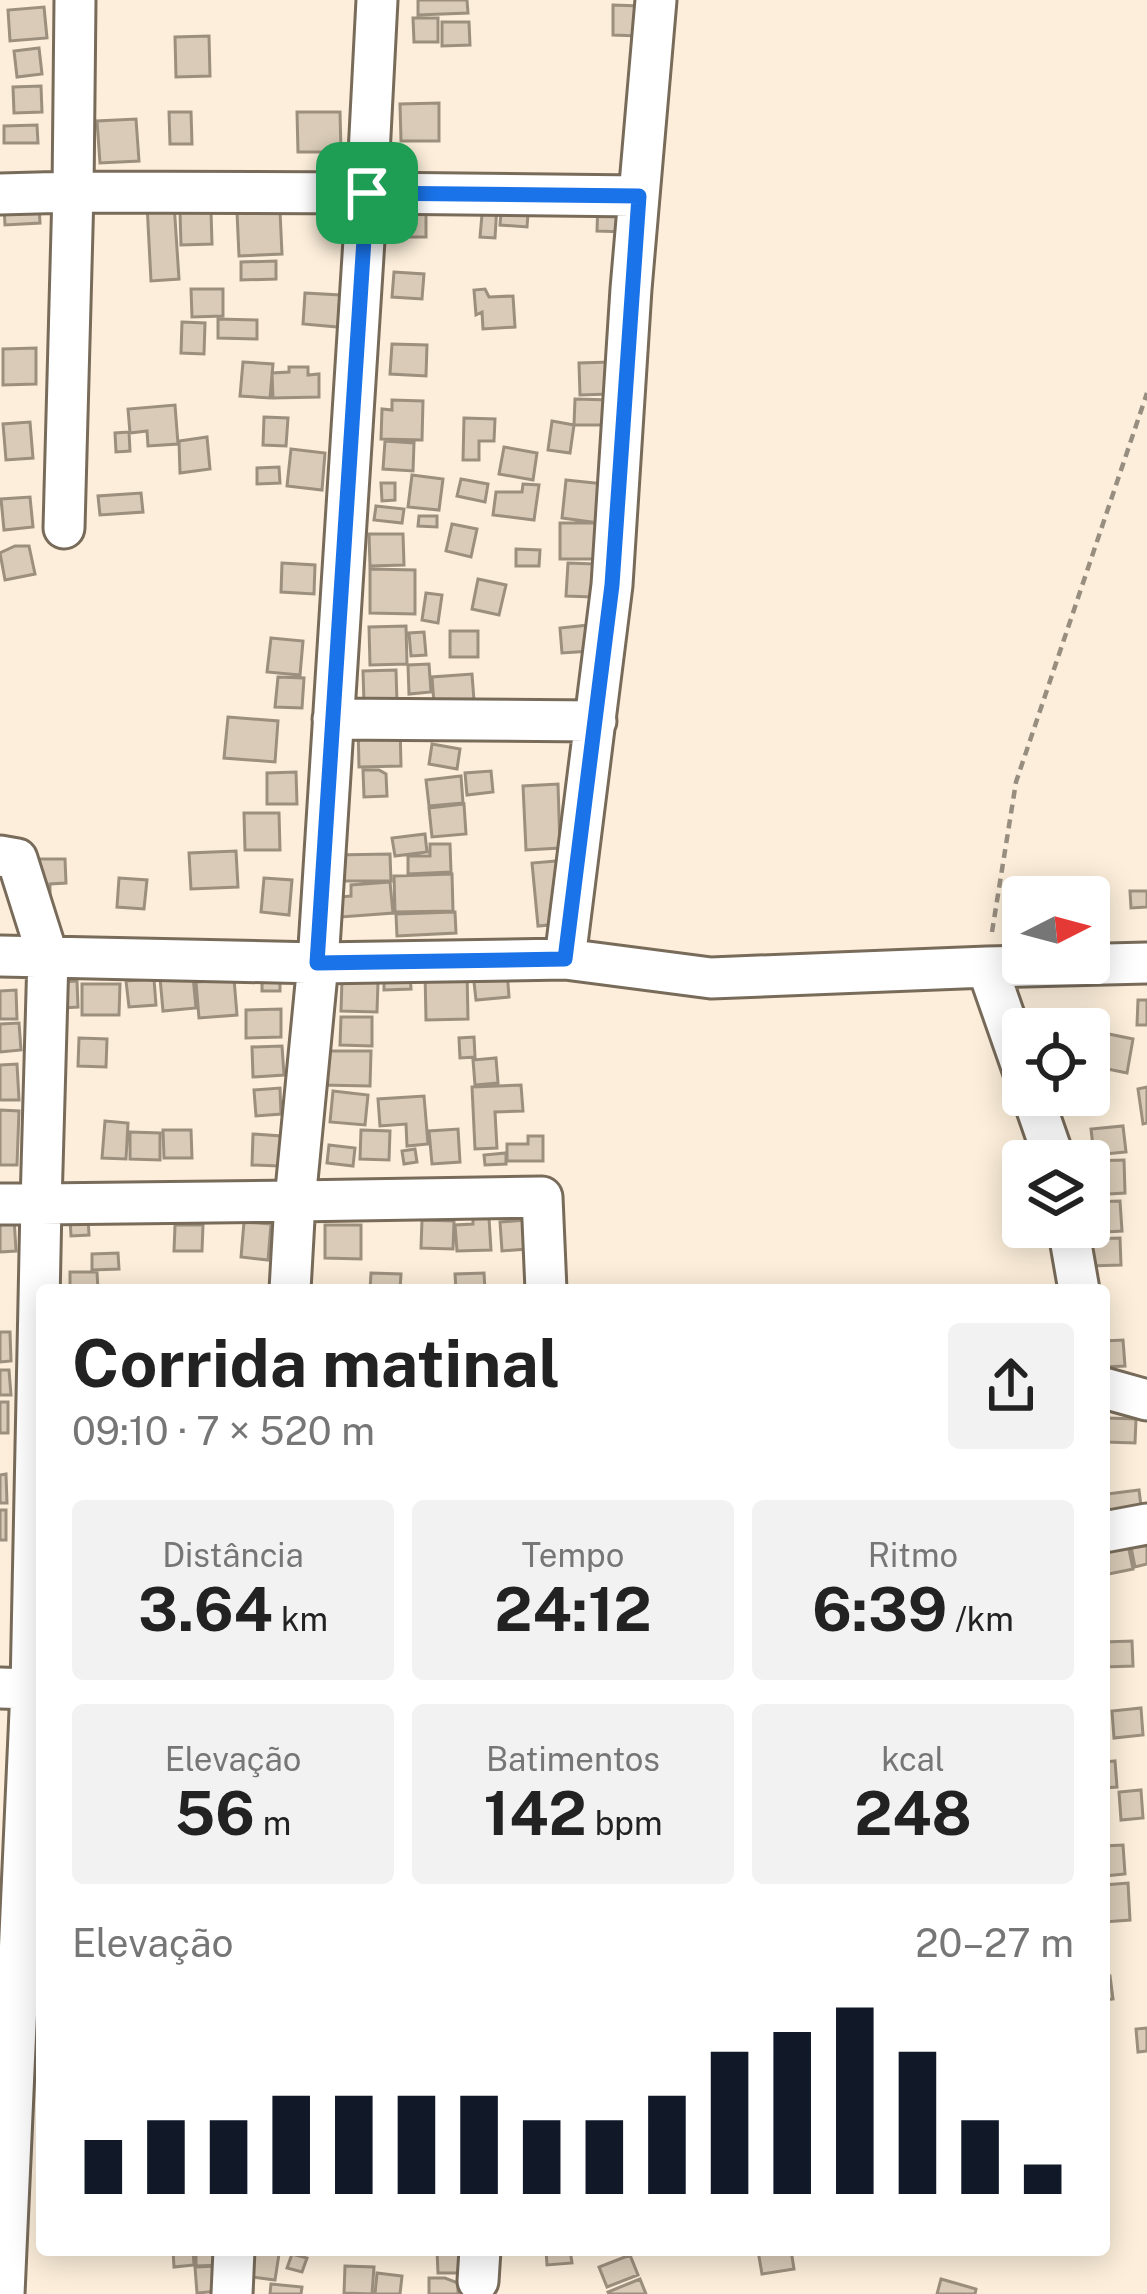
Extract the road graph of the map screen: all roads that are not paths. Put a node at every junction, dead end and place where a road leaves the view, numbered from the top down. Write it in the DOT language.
graph roads {
  1 [pos="75,0"];
  2 [pos="377,0"];
  3 [pos="656,0"];
  4 [pos="74,192"];
  5 [pos="367,193"];
  6 [pos="0,194"];
  7 [pos="639,196"];
  8 [pos="64,528"];
  9 [pos="333,718"];
  10 [pos="596,721"];
  11 [pos="0,856"];
  12 [pos="0,956"];
  13 [pos="48,957"];
  14 [pos="565,959"];
  15 [pos="317,963"];
  16 [pos="1147,963"];
  17 [pos="987,967"];
  18 [pos="1002,1010"];
  19 [pos="296,1201"];
  20 [pos="0,1204"];
  21 [pos="40,1204"];
  22 [pos="1072,1248"];
  23 [pos="37,1284"];
  24 [pos="290,1284"];
  25 [pos="546,1284"];
  26 [pos="1078,1284"];
  27 [pos="36,1325"];
  28 [pos="1110,1390"];
  29 [pos="1147,1400"];
  30 [pos="1147,1524"];
  31 [pos="1110,1531"];
  32 [pos="24,1689"];
  33 [pos="234,2256"];
  34 [pos="3,2289"];
  35 [pos="232,2294"];
  1 -- 4 [label="street"];
  2 -- 5 [label="street"];
  3 -- 7 [label="street"];
  4 -- 5 [label="street"];
  4 -- 6 [label="street"];
  4 -- 8 [label="street"];
  5 -- 7 [label="street"];
  5 -- 9 [label="street"];
  7 -- 10 [label="street"];
  9 -- 10 [label="street"];
  9 -- 15 [label="street"];
  10 -- 14 [label="street"];
  11 -- 13 [label="street"];
  12 -- 13 [label="street"];
  13 -- 15 [label="street"];
  13 -- 21 [label="street"];
  14 -- 15 [label="street"];
  14 -- 17 [label="street"];
  15 -- 19 [label="street"];
  16 -- 17 [label="street"];
  17 -- 18 [label="street"];
  19 -- 21 [label="street"];
  19 -- 24 [label="street"];
  19 -- 25 [label="street"];
  20 -- 21 [label="street"];
  21 -- 23 [label="street"];
  22 -- 26 [label="street"];
  27 -- 32 [label="street"];
  28 -- 29 [label="street"];
  30 -- 31 [label="street"];
  32 -- 34 [label="street"];
  33 -- 35 [label="street"];
}
